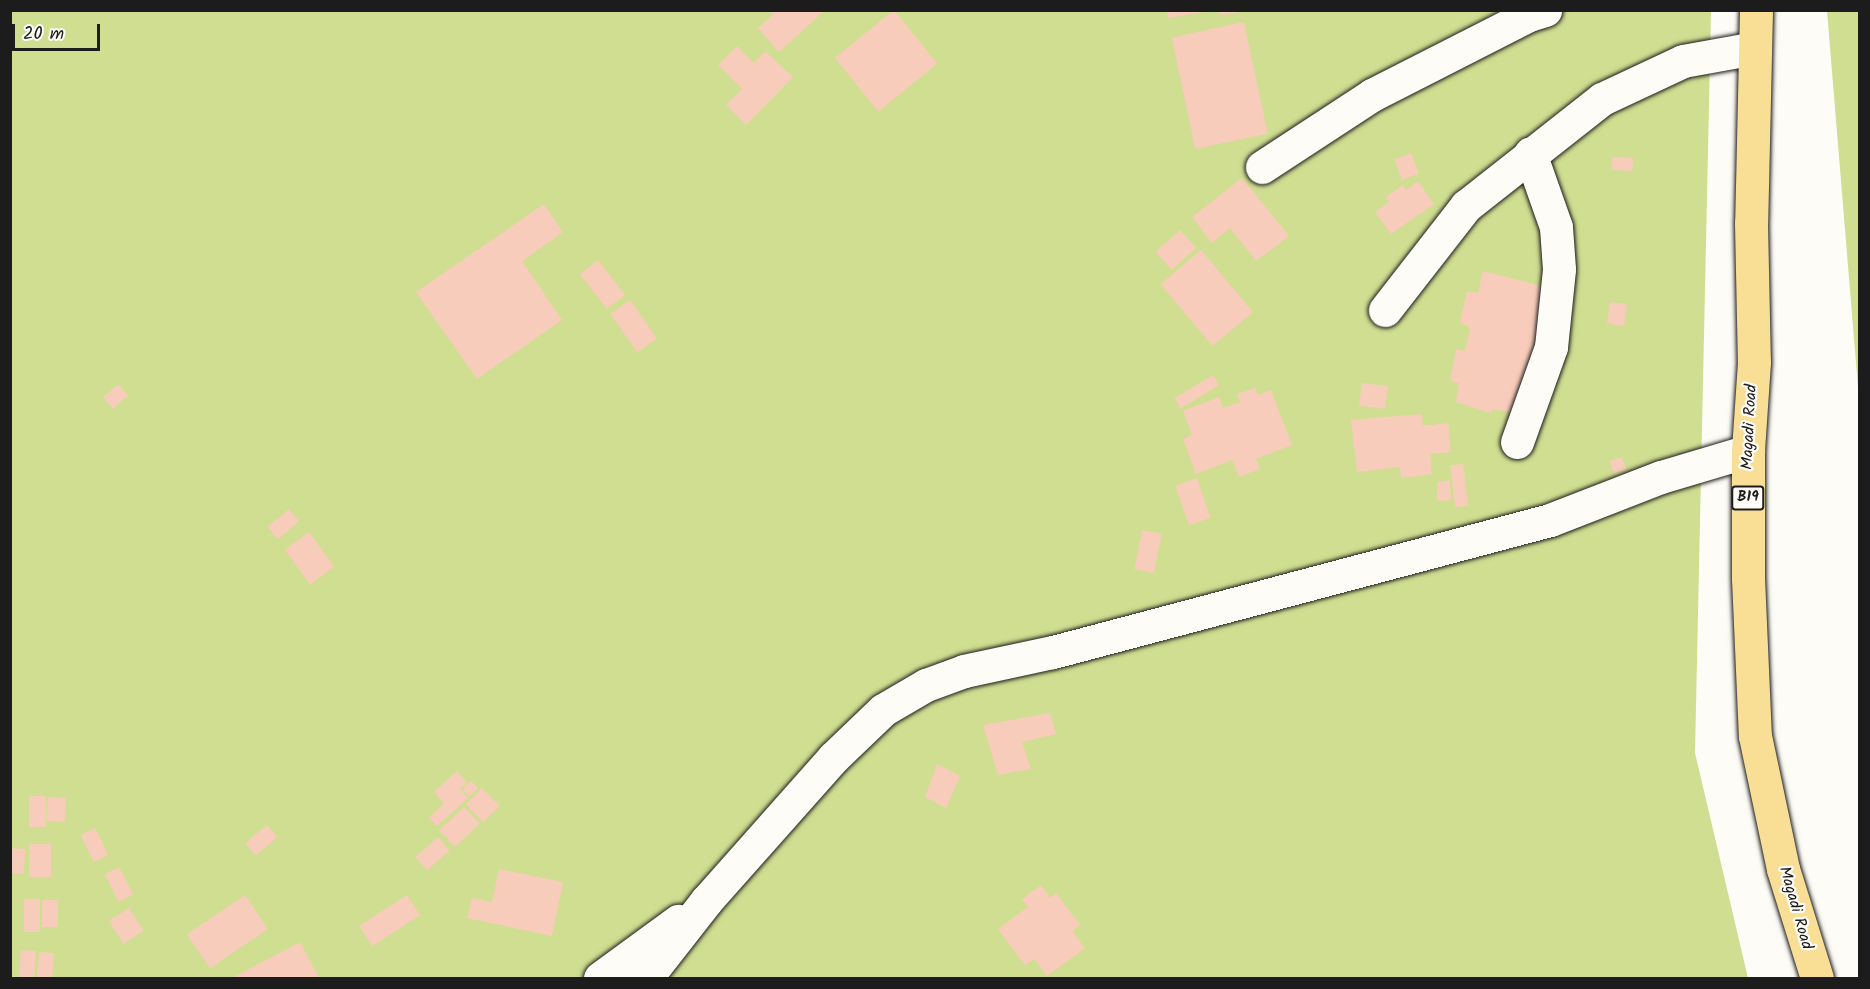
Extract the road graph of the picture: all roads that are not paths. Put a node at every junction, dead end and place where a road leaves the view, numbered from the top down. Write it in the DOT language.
graph roads {
  1 [pos="1545,10"];
  2 [pos="1756,10"];
  3 [pos="1755,48"];
  4 [pos="1530,153"];
  5 [pos="1262,167"];
  6 [pos="1384,310"];
  7 [pos="1517,442"];
  8 [pos="1748,451"];
  9 [pos="707,900"];
  10 [pos="600,978"];
  11 [pos="646,978"];
  12 [pos="1817,978"];
  1 -- 5 [label="street"];
  2 -- 3 [label="highway, Magadi Road / B19"];
  3 -- 4 [label="street"];
  3 -- 8 [label="highway, Magadi Road / B19"];
  4 -- 6 [label="street"];
  4 -- 7 [label="street"];
  8 -- 9 [label="street"];
  8 -- 12 [label="highway, Magadi Road / B19"];
  9 -- 10 [label="street"];
  9 -- 11 [label="street"];
}
